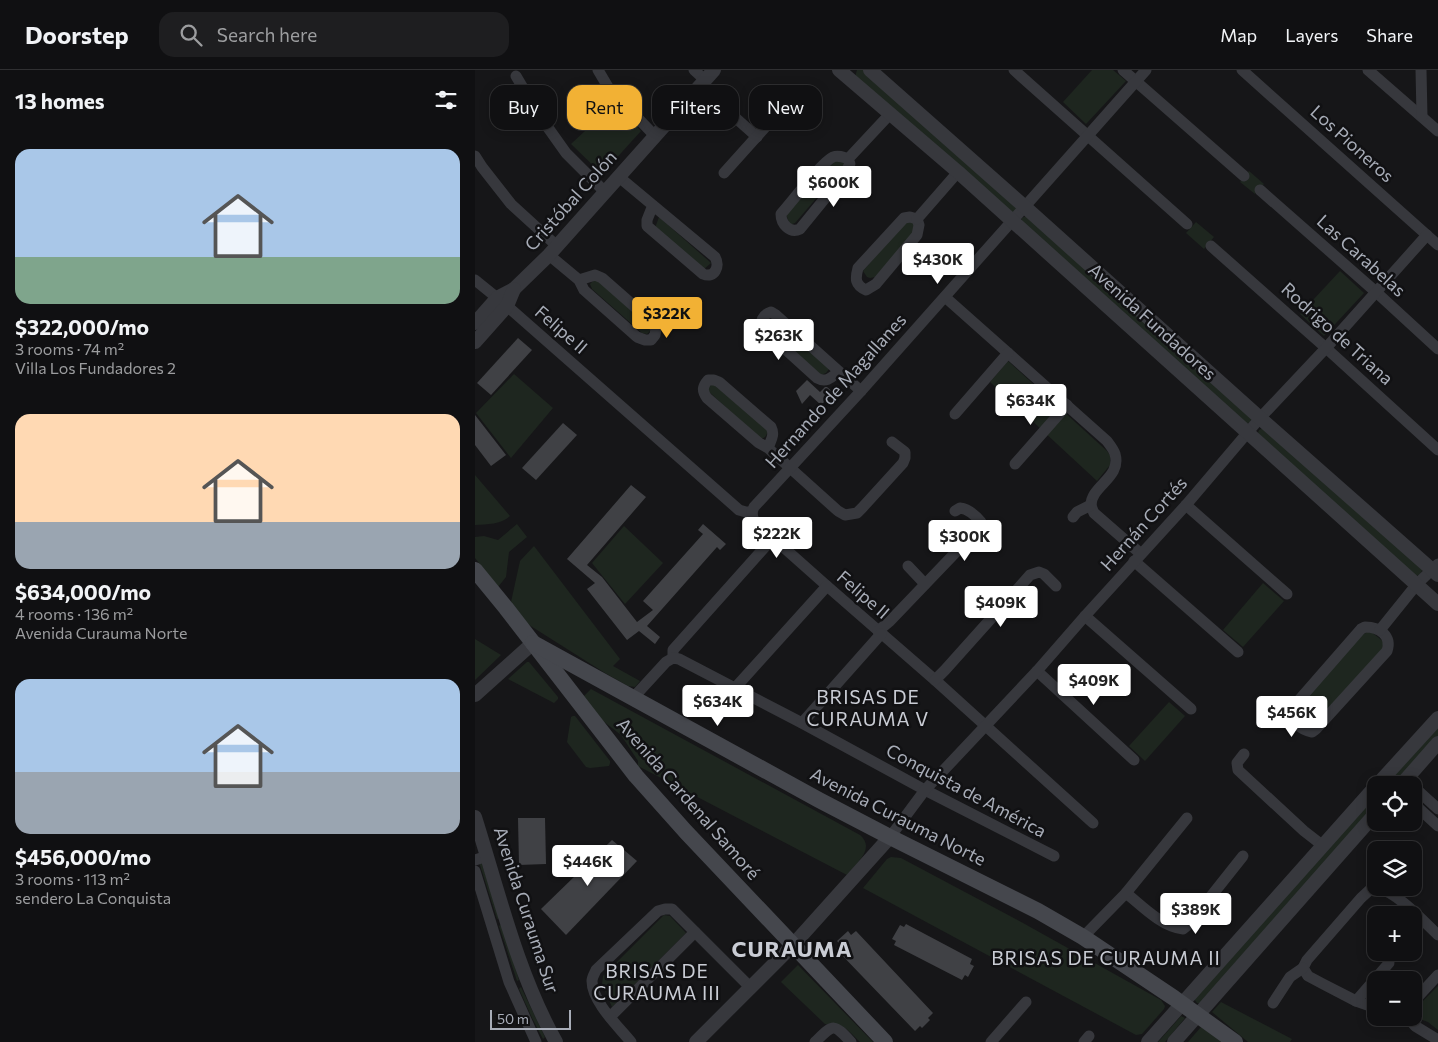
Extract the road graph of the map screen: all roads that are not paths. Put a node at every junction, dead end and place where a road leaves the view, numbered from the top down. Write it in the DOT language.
graph roads {
  1 [pos="598,70"];
  2 [pos="694,70"];
  3 [pos="870,70"];
  4 [pos="1014,70"];
  5 [pos="1123,70"];
  6 [pos="1146,70"];
  7 [pos="1242,70"];
  8 [pos="1368,70"];
  9 [pos="1421,70"];
  10 [pos="845,72"];
  11 [pos="516,76"];
  12 [pos="706,79"];
  13 [pos="1135,82"];
  14 [pos="890,114"];
  15 [pos="1421,116"];
  16 [pos="762,130"];
  17 [pos="1438,131"];
  18 [pos="655,136"];
  19 [pos="757,136"];
  20 [pos="1087,136"];
  21 [pos="475,156"];
  22 [pos="848,159"];
  23 [pos="958,172"];
  24 [pos="724,173"];
  25 [pos="619,176"];
  26 [pos="1243,176"];
  27 [pos="1260,190"];
  28 [pos="605,192"];
  29 [pos="653,205"];
  30 [pos="1025,206"];
  31 [pos="917,219"];
  32 [pos="1011,222"];
  33 [pos="1187,224"];
  34 [pos="1427,235"];
  35 [pos="1438,245"];
  36 [pos="1211,246"];
  37 [pos="553,250"];
  38 [pos="475,280"];
  39 [pos="579,280"];
  40 [pos="1376,292"];
  41 [pos="945,297"];
  42 [pos="502,302"];
  43 [pos="475,323"];
  44 [pos="475,342"];
  45 [pos="1326,348"];
  46 [pos="1438,349"];
  47 [pos="1008,353"];
  48 [pos="838,372"];
  49 [pos="861,391"];
  50 [pos="1067,405"];
  51 [pos="955,414"];
  52 [pos="1260,418"];
  53 [pos="1248,433"];
  54 [pos="892,442"];
  55 [pos="767,448"];
  56 [pos="1438,450"];
  57 [pos="1015,464"];
  58 [pos="790,469"];
  59 [pos="1091,505"];
  60 [pos="1185,505"];
  61 [pos="955,511"];
  62 [pos="752,512"];
  63 [pos="1073,517"];
  64 [pos="773,538"];
  65 [pos="1137,558"];
  66 [pos="908,566"];
  67 [pos="475,570"];
  68 [pos="1436,570"];
  69 [pos="925,584"];
  70 [pos="1417,584"];
  71 [pos="827,586"];
  72 [pos="1056,586"];
  73 [pos="1287,594"];
  74 [pos="1438,604"];
  75 [pos="1085,616"];
  76 [pos="1380,630"];
  77 [pos="879,632"];
  78 [pos="533,643"];
  79 [pos="1238,652"];
  80 [pos="673,658"];
  81 [pos="1037,671"];
  82 [pos="600,680"];
  83 [pos="935,680"];
  84 [pos="735,688"];
  85 [pos="571,693"];
  86 [pos="475,695"];
  87 [pos="633,698"];
  88 [pos="1191,709"];
  89 [pos="1438,718"];
  90 [pos="802,723"];
  91 [pos="985,726"];
  92 [pos="1438,743"];
  93 [pos="1244,754"];
  94 [pos="1134,760"];
  95 [pos="1386,776"];
  96 [pos="1414,776"];
  97 [pos="925,790"];
  98 [pos="1422,796"];
  99 [pos="1367,797"];
  100 [pos="1438,809"];
  101 [pos="1422,811"];
  102 [pos="475,817"];
  103 [pos="1187,818"];
  104 [pos="1367,822"];
  105 [pos="1093,823"];
  106 [pos="1438,826"];
  107 [pos="890,837"];
  108 [pos="1323,845"];
  109 [pos="1054,856"];
  110 [pos="1243,856"];
  111 [pos="481,858"];
  112 [pos="475,871"];
  113 [pos="1126,893"];
  114 [pos="1367,893"];
  115 [pos="1393,896"];
  116 [pos="507,918"];
  117 [pos="492,924"];
  118 [pos="695,932"];
  119 [pos="1438,935"];
  120 [pos="1083,937"];
  121 [pos="793,945"];
  122 [pos="1389,963"];
  123 [pos="1303,968"];
  124 [pos="1438,975"];
  125 [pos="527,981"];
  126 [pos="750,987"];
  127 [pos="512,988"];
  128 [pos="1422,992"];
  129 [pos="1356,1001"];
  130 [pos="1026,1002"];
  131 [pos="1273,1003"];
  132 [pos="1182,1004"];
  133 [pos="1367,1005"];
  134 [pos="1198,1015"];
  135 [pos="610,1017"];
  136 [pos="1415,1026"];
  137 [pos="551,1040"];
  138 [pos="1434,1040"];
  139 [pos="536,1042"];
  140 [pos="631,1042"];
  141 [pos="696,1042"];
  142 [pos="815,1042"];
  143 [pos="851,1042"];
  144 [pos="885,1042"];
  145 [pos="991,1042"];
  146 [pos="1148,1042"];
  147 [pos="1174,1042"];
  148 [pos="1235,1042"];
  1 -- 18 [label="street"];
  2 -- 12 [label="street"];
  3 -- 30 [label="street, Avenida Fundadores"];
  4 -- 20 [label="street"];
  5 -- 13 [label="street"];
  6 -- 13 [label="street, Hernando de Magallanes"];
  7 -- 34 [label="street, Los Pioneros"];
  8 -- 15 [label="street"];
  9 -- 15 [label="street"];
  10 -- 14 [label="street, Avenida Fundadores"];
  11 -- 28 [label="street"];
  12 -- 18 [label="street, Cristóbal Colón"];
  12 -- 19 [label="street"];
  13 -- 20 [label="street, Hernando de Magallanes"];
  13 -- 26 [label="street"];
  14 -- 22 [label="street"];
  14 -- 23 [label="street, Avenida Fundadores"];
  15 -- 17 [label="street"];
  16 -- 19 [label="street"];
  18 -- 25 [label="street, Cristóbal Colón"];
  19 -- 24 [label="street"];
  20 -- 30 [label="street, Hernando de Magallanes"];
  20 -- 33 [label="street"];
  21 -- 37 [label="street"];
  22 -- 22 [label="street"];
  23 -- 31 [label="street"];
  23 -- 32 [label="street, Avenida Fundadores"];
  25 -- 28 [label="street, Cristóbal Colón"];
  25 -- 29 [label="street"];
  27 -- 40 [label="street, Las Carabelas"];
  28 -- 37 [label="street, Cristóbal Colón"];
  29 -- 29 [label="street"];
  30 -- 32 [label="street, Hernando de Magallanes"];
  30 -- 52 [label="street, Avenida Fundadores"];
  31 -- 31 [label="street"];
  32 -- 41 [label="street, Hernando de Magallanes"];
  32 -- 53 [label="street, Avenida Fundadores"];
  34 -- 35 [label="street, Los Pioneros"];
  34 -- 40 [label="street, Hernán Cortés"];
  36 -- 45 [label="street, Rodrigo de Triana"];
  37 -- 39 [label="street"];
  37 -- 42 [label="street, Cristóbal Colón"];
  38 -- 42 [label="street, Felipe II"];
  39 -- 39 [label="street"];
  40 -- 45 [label="street, Hernán Cortés"];
  40 -- 46 [label="street, Las Carabelas"];
  41 -- 47 [label="street"];
  41 -- 49 [label="street, Hernando de Magallanes"];
  42 -- 43 [label="street, Cristóbal Colón"];
  42 -- 44 [label="street, Cristóbal Colón"];
  42 -- 62 [label="street, Felipe II"];
  45 -- 52 [label="street, Hernán Cortés"];
  45 -- 56 [label="street, Rodrigo de Triana"];
  47 -- 50 [label="street"];
  47 -- 51 [label="street"];
  48 -- 48 [label="street"];
  48 -- 49 [label="street"];
  49 -- 58 [label="street, Hernando de Magallanes"];
  50 -- 57 [label="street"];
  50 -- 59 [label="street"];
  52 -- 53 [label="street, Hernán Cortés"];
  52 -- 68 [label="street, Avenida Fundadores"];
  53 -- 60 [label="street, Hernán Cortés"];
  53 -- 70 [label="street, Avenida Fundadores"];
  54 -- 58 [label="street"];
  55 -- 55 [label="street"];
  55 -- 58 [label="street"];
  58 -- 62 [label="street, Hernando de Magallanes"];
  59 -- 63 [label="street"];
  59 -- 65 [label="street"];
  60 -- 65 [label="street, Hernán Cortés"];
  60 -- 73 [label="street"];
  61 -- 69 [label="street"];
  62 -- 64 [label="street, Felipe II"];
  64 -- 71 [label="street, Felipe II"];
  64 -- 80 [label="street"];
  65 -- 75 [label="street, Hernán Cortés"];
  65 -- 79 [label="street"];
  66 -- 69 [label="street"];
  67 -- 78 [label="main road, Avenida Cardenal Samoré"];
  68 -- 70 [label="street"];
  69 -- 77 [label="street"];
  70 -- 74 [label="street, Avenida Fundadores"];
  70 -- 76 [label="street"];
  71 -- 77 [label="street, Felipe II"];
  71 -- 84 [label="street"];
  72 -- 83 [label="street"];
  75 -- 81 [label="street, Hernán Cortés"];
  75 -- 88 [label="street"];
  76 -- 76 [label="street"];
  77 -- 83 [label="street, Felipe II"];
  77 -- 90 [label="street"];
  78 -- 82 [label="main road, Avenida Curauma Norte"];
  78 -- 85 [label="main road, Avenida Cardenal Samoré"];
  78 -- 86 [label="street"];
  80 -- 84 [label="street, Conquista de América"];
  80 -- 87 [label="street"];
  81 -- 91 [label="street, Hernán Cortés"];
  81 -- 94 [label="street"];
  82 -- 85 [label="main road"];
  82 -- 87 [label="main road, Avenida Curauma Norte"];
  83 -- 91 [label="street, Felipe II"];
  84 -- 90 [label="street, Conquista de América"];
  85 -- 121 [label="main road, Avenida Cardenal Samoré"];
  87 -- 107 [label="main road, Avenida Curauma Norte"];
  89 -- 95 [label="street"];
  90 -- 97 [label="street, Conquista de América"];
  91 -- 97 [label="street, Hernán Cortés"];
  91 -- 105 [label="street, Felipe II"];
  92 -- 96 [label="street"];
  93 -- 108 [label="street"];
  97 -- 107 [label="street, Hernán Cortés"];
  97 -- 109 [label="street, Conquista de América"];
  98 -- 100 [label="street"];
  99 -- 108 [label="street"];
  101 -- 106 [label="street"];
  102 -- 111 [label="street, Avenida Curauma Sur"];
  103 -- 113 [label="street"];
  104 -- 134 [label="street"];
  107 -- 120 [label="main road, Avenida Curauma Norte"];
  107 -- 121 [label="street"];
  108 -- 132 [label="street"];
  110 -- 113 [label="street"];
  111 -- 116 [label="street, Avenida Curauma Sur"];
  112 -- 117 [label="street"];
  113 -- 120 [label="street"];
  114 -- 123 [label="street"];
  115 -- 119 [label="street"];
  116 -- 117 [label="street"];
  116 -- 125 [label="street, Avenida Curauma Sur"];
  117 -- 127 [label="street"];
  118 -- 126 [label="street"];
  118 -- 135 [label="street"];
  118 -- 135 [label="street"];
  120 -- 132 [label="main road, Avenida Curauma Norte"];
  121 -- 126 [label="street"];
  121 -- 144 [label="main road, Avenida Cardenal Samoré"];
  122 -- 129 [label="street"];
  123 -- 129 [label="street"];
  123 -- 131 [label="street"];
  124 -- 128 [label="street"];
  125 -- 127 [label="street"];
  125 -- 137 [label="street, Avenida Curauma Sur"];
  126 -- 141 [label="street"];
  127 -- 139 [label="street"];
  129 -- 133 [label="street"];
  130 -- 145 [label="street"];
  132 -- 134 [label="main road, Avenida Curauma Norte"];
  132 -- 146 [label="street"];
  134 -- 147 [label="street"];
  134 -- 148 [label="main road, Avenida Curauma Norte"];
  135 -- 140 [label="street"];
  136 -- 138 [label="street"];
  142 -- 143 [label="street"];
}
